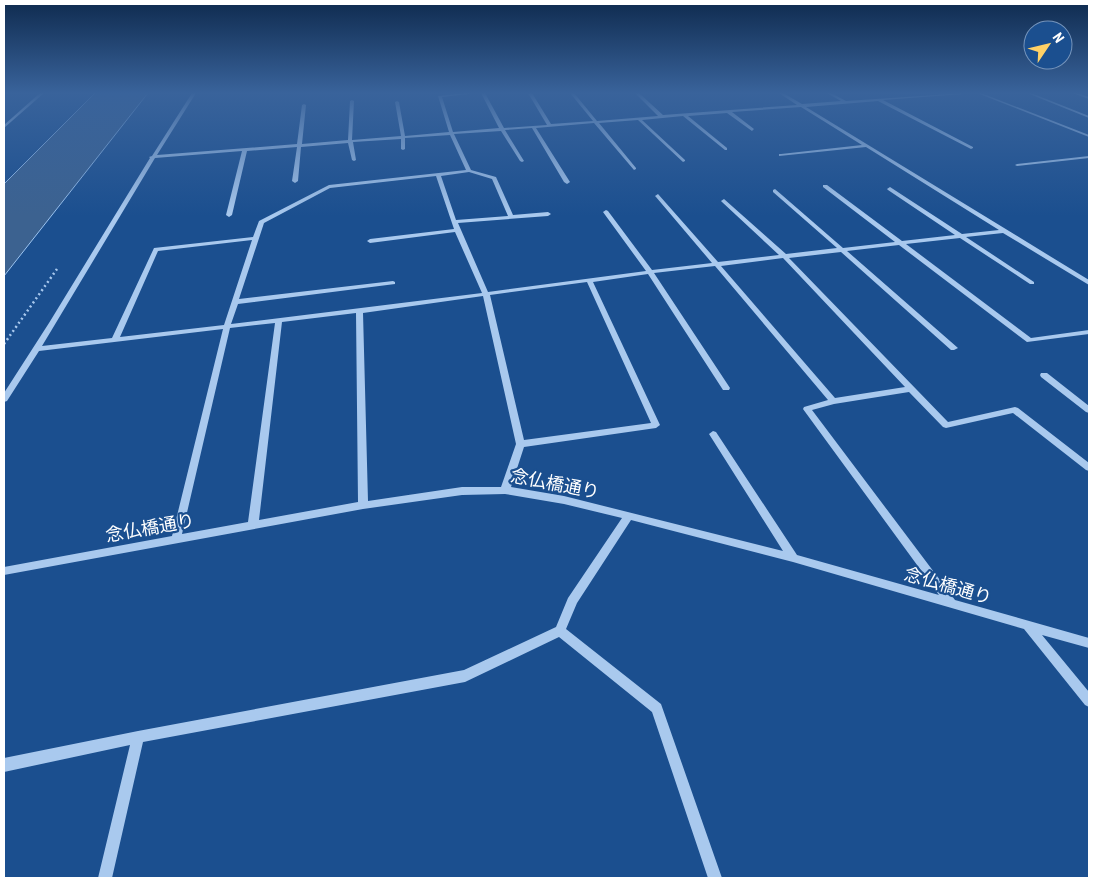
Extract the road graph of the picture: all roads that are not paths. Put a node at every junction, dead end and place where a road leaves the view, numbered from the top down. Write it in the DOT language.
graph roads {
  1 [pos="166,134"];
  2 [pos="300,134"];
  3 [pos="350,134"];
  4 [pos="438,134"];
  5 [pos="453,134"];
  6 [pos="505,134"];
  7 [pos="538,134"];
  8 [pos="606,134"];
  9 [pos="655,134"];
  10 [pos="707,134"];
  11 [pos="848,134"];
  12 [pos="944,134"];
  13 [pos="403,137"];
  14 [pos="350,141"];
  15 [pos="298,145"];
  16 [pos="867,146"];
  17 [pos="970,148"];
  18 [pos="403,149"];
  19 [pos="725,149"];
  20 [pos="245,150"];
  21 [pos="780,155"];
  22 [pos="151,157"];
  23 [pos="1089,157"];
  24 [pos="354,160"];
  25 [pos="522,161"];
  26 [pos="683,161"];
  27 [pos="1017,165"];
  28 [pos="634,169"];
  29 [pos="469,171"];
  30 [pos="438,174"];
  31 [pos="295,181"];
  32 [pos="567,182"];
  33 [pos="825,186"];
  34 [pos="890,189"];
  35 [pos="775,190"];
  36 [pos="658,196"];
  37 [pos="724,201"];
  38 [pos="606,212"];
  39 [pos="548,214"];
  40 [pos="229,216"];
  41 [pos="511,217"];
  42 [pos="454,222"];
  43 [pos="457,230"];
  44 [pos="1003,231"];
  45 [pos="960,236"];
  46 [pos="256,238"];
  47 [pos="370,241"];
  48 [pos="900,243"];
  49 [pos="841,250"];
  50 [pos="784,256"];
  51 [pos="718,264"];
  52 [pos="650,272"];
  53 [pos="589,280"];
  54 [pos="392,283"];
  55 [pos="1032,283"];
  56 [pos="1089,283"];
  57 [pos="486,294"];
  58 [pos="234,302"];
  59 [pos="359,311"];
  60 [pos="279,320"];
  61 [pos="227,326"];
  62 [pos="1089,332"];
  63 [pos="115,340"];
  64 [pos="954,348"];
  65 [pos="38,349"];
  66 [pos="1044,376"];
  67 [pos="726,388"];
  68 [pos="910,389"];
  69 [pos="4,399"];
  70 [pos="833,401"];
  71 [pos="1089,410"];
  72 [pos="713,434"];
  73 [pos="520,444"];
  74 [pos="1089,468"];
  75 [pos="505,490"];
  76 [pos="363,505"];
  77 [pos="629,516"];
  78 [pos="253,525"];
  79 [pos="176,539"];
  80 [pos="793,558"];
  81 [pos="4,571"];
  82 [pos="952,604"];
  83 [pos="1028,626"];
  84 [pos="560,631"];
  85 [pos="1089,643"];
  86 [pos="1089,701"];
  87 [pos="138,737"];
  88 [pos="4,765"];
  89 [pos="105,878"];
  90 [pos="714,878"];
  1 -- 22 [label="street"];
  2 -- 15 [label="street"];
  3 -- 14 [label="street"];
  4 -- 13 [label="street"];
  5 -- 29 [label="street"];
  6 -- 25 [label="street"];
  7 -- 32 [label="street"];
  8 -- 28 [label="street"];
  9 -- 26 [label="street"];
  10 -- 19 [label="street"];
  11 -- 16 [label="street"];
  12 -- 17 [label="street"];
  13 -- 14 [label="street"];
  13 -- 18 [label="street"];
  14 -- 15 [label="street"];
  14 -- 24 [label="street"];
  15 -- 20 [label="street"];
  15 -- 31 [label="street"];
  16 -- 21 [label="street"];
  16 -- 44 [label="street"];
  20 -- 22 [label="street"];
  20 -- 40 [label="street"];
  22 -- 65 [label="street"];
  23 -- 27 [label="street"];
  29 -- 30 [label="street"];
  29 -- 41 [label="street"];
  30 -- 42 [label="street"];
  30 -- 46 [label="street"];
  33 -- 48 [label="street"];
  34 -- 45 [label="street"];
  35 -- 49 [label="street"];
  36 -- 51 [label="street"];
  37 -- 50 [label="street"];
  38 -- 52 [label="street"];
  39 -- 41 [label="street"];
  41 -- 42 [label="street"];
  42 -- 43 [label="street"];
  43 -- 47 [label="street"];
  43 -- 57 [label="street"];
  44 -- 45 [label="street"];
  44 -- 56 [label="street"];
  45 -- 48 [label="street"];
  45 -- 55 [label="street"];
  46 -- 58 [label="street"];
  46 -- 63 [label="street"];
  48 -- 49 [label="street"];
  48 -- 62 [label="street"];
  49 -- 50 [label="street"];
  49 -- 64 [label="street"];
  50 -- 51 [label="street"];
  50 -- 68 [label="street"];
  51 -- 52 [label="street"];
  51 -- 70 [label="street"];
  52 -- 53 [label="street"];
  52 -- 67 [label="street"];
  53 -- 57 [label="street"];
  53 -- 73 [label="street"];
  54 -- 58 [label="street"];
  57 -- 59 [label="street"];
  57 -- 73 [label="street"];
  58 -- 61 [label="street"];
  59 -- 60 [label="street"];
  59 -- 76 [label="street"];
  60 -- 61 [label="street"];
  60 -- 78 [label="street"];
  61 -- 63 [label="street"];
  61 -- 79 [label="street"];
  63 -- 65 [label="street"];
  65 -- 69 [label="street"];
  66 -- 71 [label="street"];
  68 -- 70 [label="street"];
  68 -- 74 [label="street"];
  70 -- 82 [label="street"];
  72 -- 80 [label="street"];
  73 -- 75 [label="street"];
  75 -- 76 [label="street, 念仏橋通り"];
  75 -- 77 [label="street, 念仏橋通り"];
  76 -- 78 [label="street, 念仏橋通り"];
  77 -- 80 [label="street, 念仏橋通り"];
  77 -- 84 [label="street"];
  78 -- 79 [label="street, 念仏橋通り"];
  79 -- 81 [label="street, 念仏橋通り"];
  80 -- 82 [label="street, 念仏橋通り"];
  82 -- 83 [label="street, 念仏橋通り"];
  83 -- 85 [label="street, 念仏橋通り"];
  83 -- 86 [label="street"];
  84 -- 87 [label="street"];
  84 -- 90 [label="street"];
  87 -- 88 [label="street"];
  87 -- 89 [label="street"];
}
